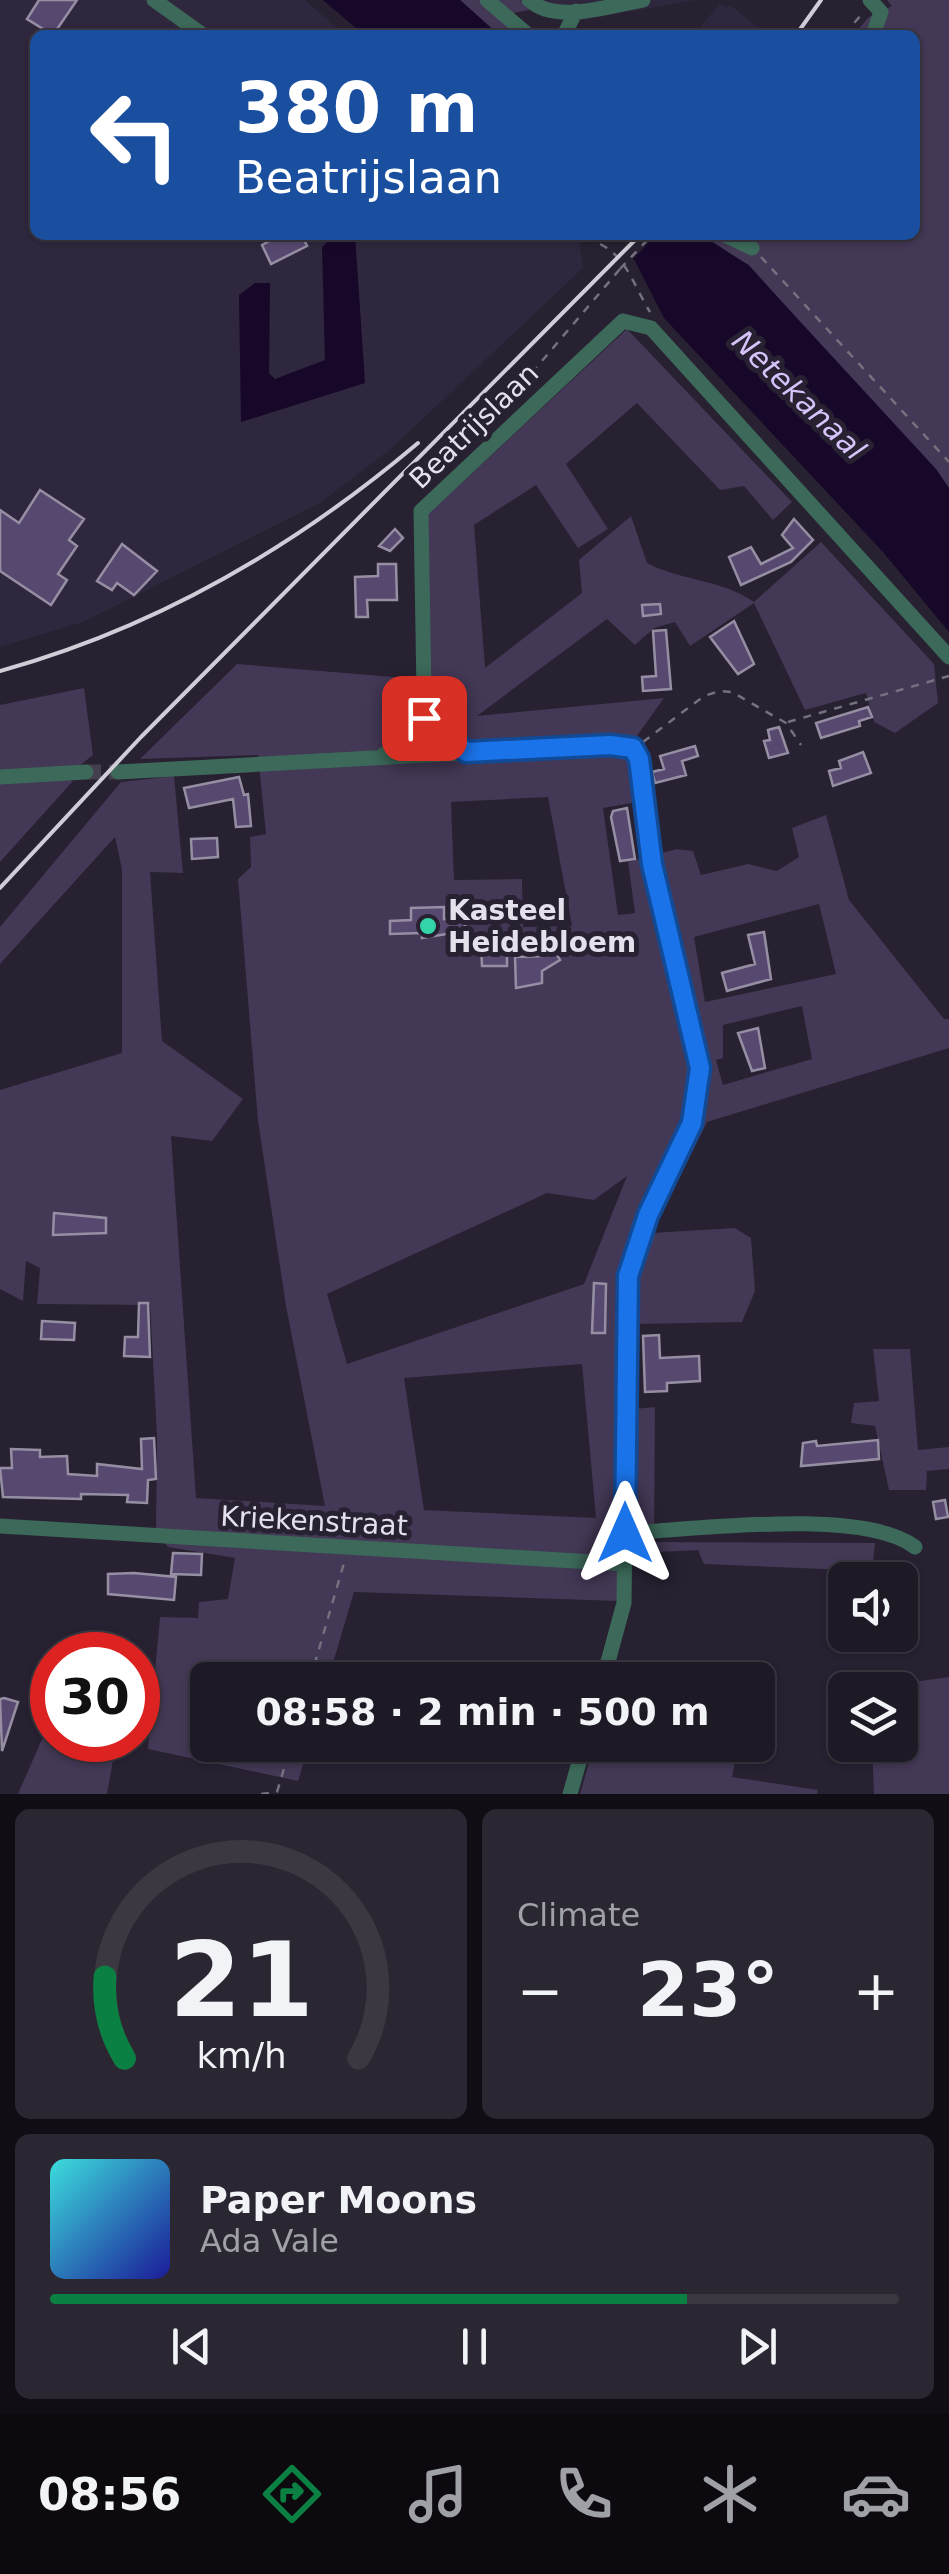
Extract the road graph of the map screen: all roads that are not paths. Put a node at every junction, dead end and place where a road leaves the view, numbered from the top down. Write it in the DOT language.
graph roads {
  1 [pos="154,0"];
  2 [pos="487,0"];
  3 [pos="530,0"];
  4 [pos="643,0"];
  5 [pos="871,1"];
  6 [pos="576,11"];
  7 [pos="196,30"];
  8 [pos="522,30"];
  9 [pos="566,30"];
  10 [pos="875,30"];
  11 [pos="949,657"];
  12 [pos="424,716"];
  13 [pos="466,752"];
  14 [pos="425,754"];
  15 [pos="381,758"];
  16 [pos="86,772"];
  17 [pos="118,772"];
  18 [pos="0,777"];
  19 [pos="0,1526"];
  20 [pos="625,1533"];
  21 [pos="915,1547"];
  22 [pos="625,1564"];
  23 [pos="607,1662"];
  24 [pos="579,1762"];
  25 [pos="570,1794"];
  1 -- 7 [label="street"];
  2 -- 8 [label="street"];
  3 -- 6 [label="street"];
  4 -- 6 [label="street"];
  5 -- 10 [label="street"];
  6 -- 9 [label="street"];
  11 -- 12 [label="street, Beatrijslaan"];
  12 -- 13 [label="street"];
  12 -- 14 [label="street, Beatrijslaan"];
  12 -- 15 [label="street"];
  13 -- 14 [label="street"];
  13 -- 20 [label="street"];
  14 -- 15 [label="street"];
  15 -- 17 [label="street"];
  16 -- 18 [label="street"];
  19 -- 22 [label="street, Kriekenstraat"];
  20 -- 21 [label="street"];
  20 -- 22 [label="street"];
  22 -- 23 [label="street"];
  24 -- 25 [label="street"];
}
